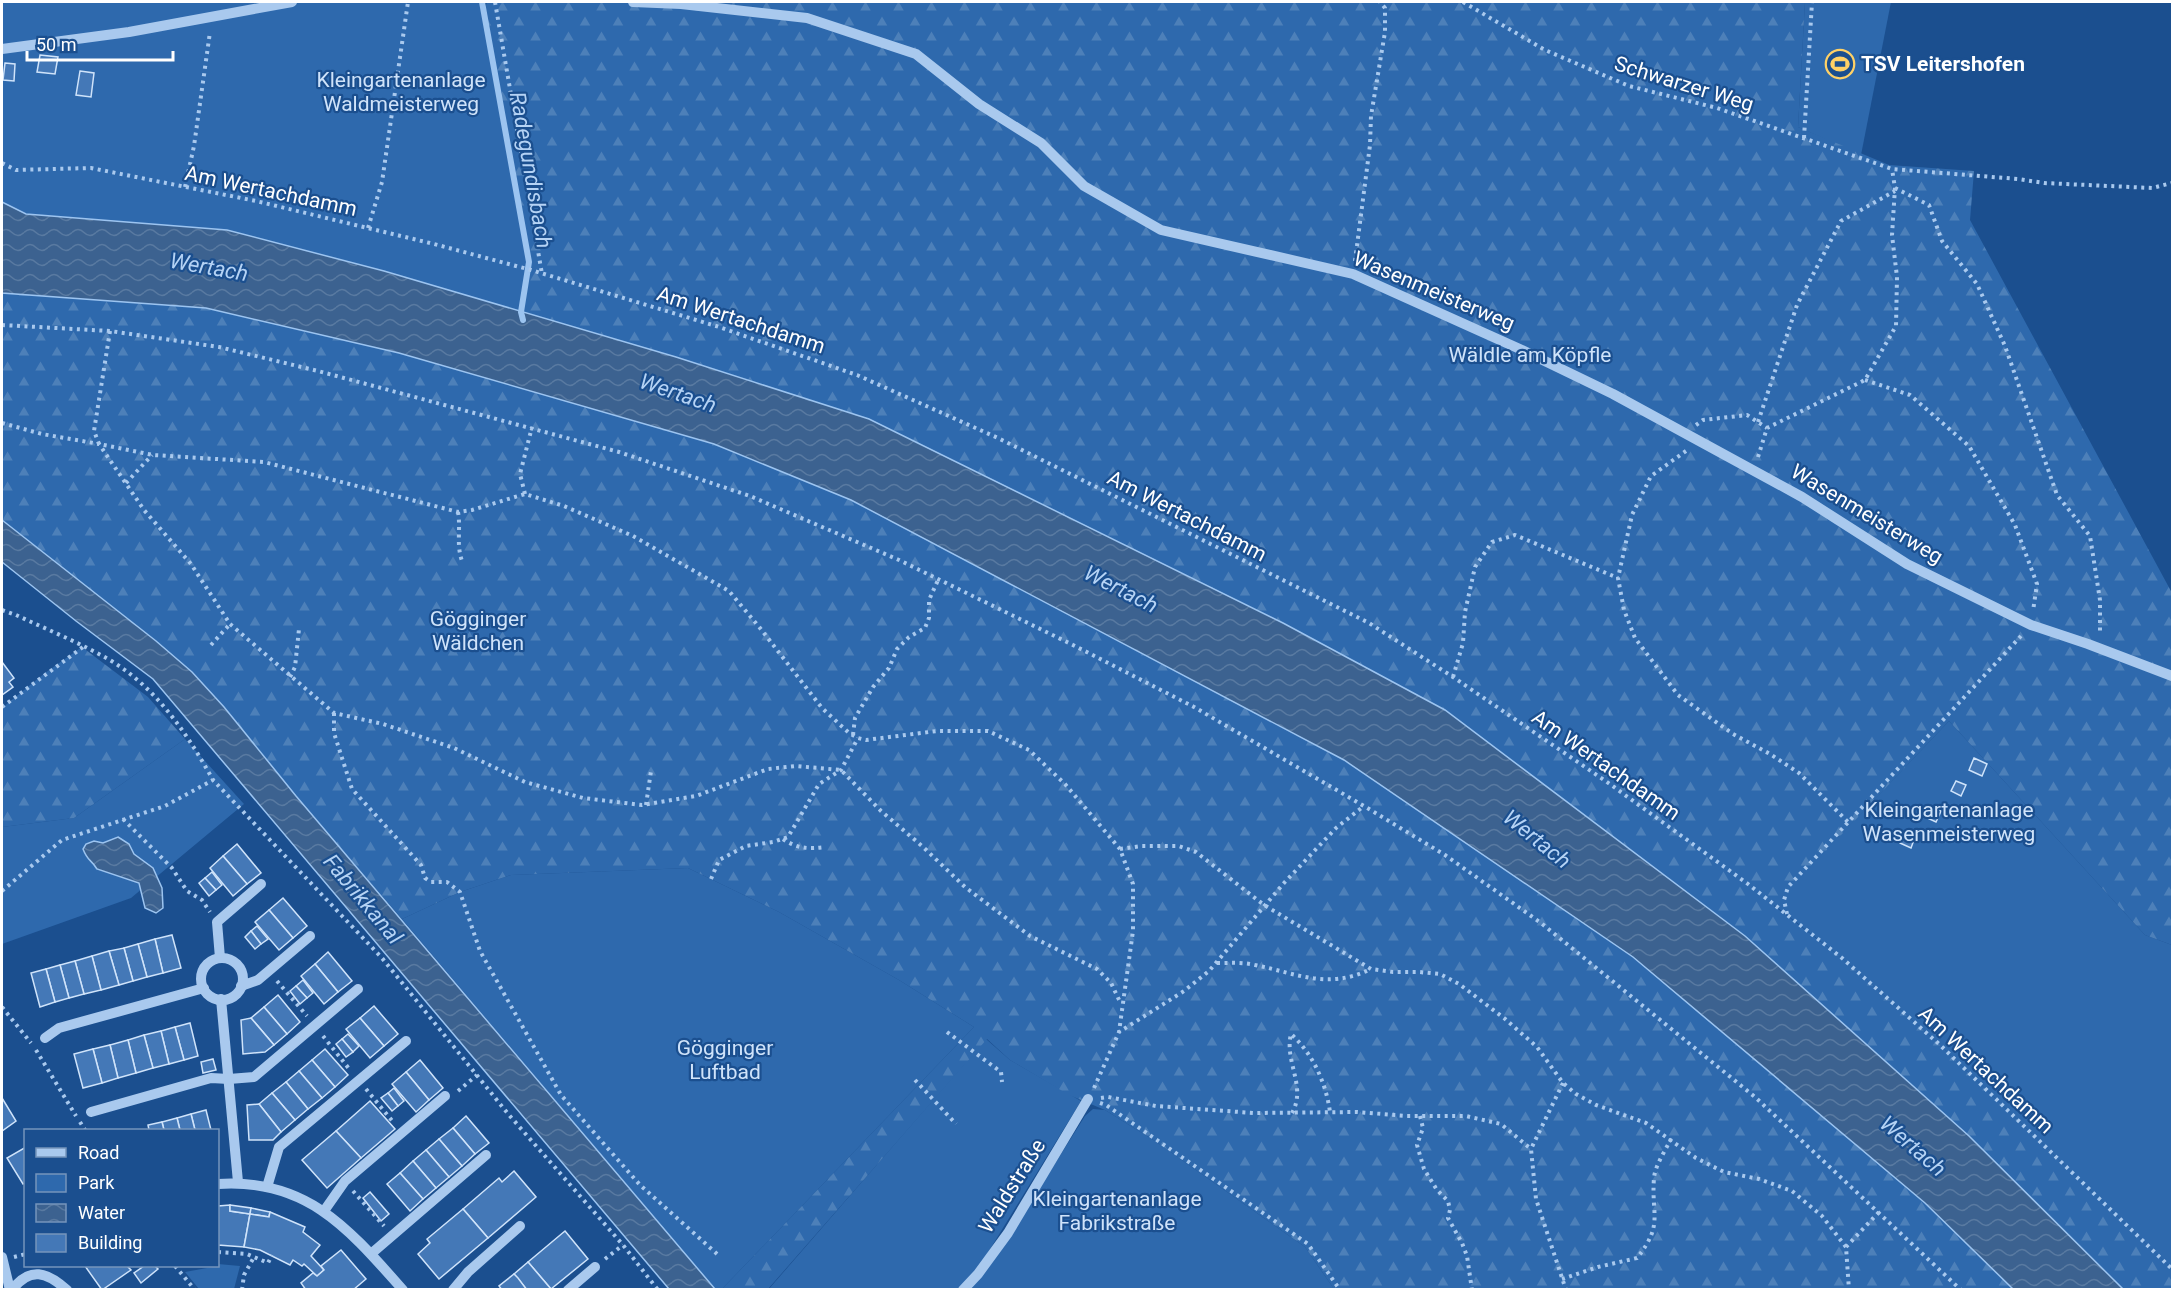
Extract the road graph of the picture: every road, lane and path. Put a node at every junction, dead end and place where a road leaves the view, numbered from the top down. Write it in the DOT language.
graph roads {
  1 [pos="292,2"];
  2 [pos="408,2"];
  3 [pos="495,2"];
  4 [pos="633,2"];
  5 [pos="1380,2"];
  6 [pos="1463,2"];
  7 [pos="1812,2"];
  8 [pos="212,16"];
  9 [pos="2,49"];
  10 [pos="1804,138"];
  11 [pos="2,163"];
  12 [pos="1892,169"];
  13 [pos="2172,183"];
  14 [pos="185,188"];
  15 [pos="1895,190"];
  16 [pos="368,228"];
  17 [pos="542,274"];
  18 [pos="1353,274"];
  19 [pos="2,325"];
  20 [pos="110,331"];
  21 [pos="1865,380"];
  22 [pos="1758,422"];
  23 [pos="2,423"];
  24 [pos="532,427"];
  25 [pos="1767,428"];
  26 [pos="1686,433"];
  27 [pos="1701,441"];
  28 [pos="99,444"];
  29 [pos="153,455"];
  30 [pos="1754,470"];
  31 [pos="126,483"];
  32 [pos="525,494"];
  33 [pos="458,512"];
  34 [pos="462,561"];
  35 [pos="1618,578"];
  36 [pos="938,579"];
  37 [pos="2,610"];
  38 [pos="230,624"];
  39 [pos="2031,625"];
  40 [pos="299,629"];
  41 [pos="211,645"];
  42 [pos="83,647"];
  43 [pos="2099,648"];
  44 [pos="2172,676"];
  45 [pos="290,677"];
  46 [pos="1453,677"];
  47 [pos="2,707"];
  48 [pos="334,713"];
  49 [pos="853,735"];
  50 [pos="858,738"];
  51 [pos="841,770"];
  52 [pos="651,771"];
  53 [pos="213,780"];
  54 [pos="646,805"];
  55 [pos="1364,806"];
  56 [pos="123,819"];
  57 [pos="1849,823"];
  58 [pos="783,840"];
  59 [pos="825,847"];
  60 [pos="1120,849"];
  61 [pos="711,879"];
  62 [pos="261,884"];
  63 [pos="2,891"];
  64 [pos="1264,905"];
  65 [pos="1787,914"];
  66 [pos="218,921"];
  67 [pos="310,936"];
  68 [pos="220,958"];
  69 [pos="1217,963"];
  70 [pos="1371,969"];
  71 [pos="268,971"];
  72 [pos="241,986"];
  73 [pos="204,988"];
  74 [pos="358,989"];
  75 [pos="220,999"];
  76 [pos="1122,1005"];
  77 [pos="2,1007"];
  78 [pos="315,1025"];
  79 [pos="947,1032"];
  80 [pos="1119,1032"];
  81 [pos="45,1038"];
  82 [pos="406,1041"];
  83 [pos="34,1046"];
  84 [pos="477,1075"];
  85 [pos="229,1079"];
  86 [pos="358,1080"];
  87 [pos="915,1080"];
  88 [pos="1002,1082"];
  89 [pos="1563,1083"];
  90 [pos="445,1096"];
  91 [pos="1088,1099"];
  92 [pos="91,1112"];
  93 [pos="1330,1112"];
  94 [pos="1292,1113"];
  95 [pos="1420,1116"];
  96 [pos="956,1124"];
  97 [pos="84,1129"];
  98 [pos="402,1132"];
  99 [pos="1671,1139"];
  100 [pos="1531,1149"];
  101 [pos="486,1155"];
  102 [pos="345,1181"];
  103 [pos="238,1182"];
  104 [pos="219,1184"];
  105 [pos="267,1187"];
  106 [pos="324,1212"];
  107 [pos="1879,1212"];
  108 [pos="520,1227"];
  109 [pos="393,1236"];
  110 [pos="623,1245"];
  111 [pos="1846,1247"];
  112 [pos="219,1252"];
  113 [pos="372,1253"];
  114 [pos="717,1254"];
  115 [pos="272,1255"];
  116 [pos="2,1257"];
  117 [pos="254,1257"];
  118 [pos="176,1267"];
  119 [pos="595,1267"];
  120 [pos="2172,1269"];
  121 [pos="1562,1279"];
  122 [pos="11,1290"];
  123 [pos="66,1290"];
  124 [pos="195,1290"];
  125 [pos="242,1290"];
  126 [pos="403,1290"];
  127 [pos="453,1290"];
  128 [pos="568,1290"];
  129 [pos="658,1290"];
  130 [pos="963,1290"];
  131 [pos="1340,1290"];
  132 [pos="1472,1290"];
  133 [pos="1566,1290"];
  134 [pos="1849,1290"];
  135 [pos="1961,1290"];
  1 -- 8 [label="street"];
  2 -- 16 [label="path"];
  3 -- 17 [label="path"];
  4 -- 18 [label="street, Wasenmeisterweg"];
  5 -- 18 [label="path"];
  6 -- 10 [label="path, Schwarzer Weg"];
  7 -- 10 [label="path"];
  8 -- 9 [label="street"];
  8 -- 14 [label="path"];
  10 -- 12 [label="path, Schwarzer Weg"];
  11 -- 14 [label="path, Am Wertachdamm"];
  12 -- 13 [label="path, Schwarzer Weg"];
  12 -- 15 [label="path"];
  14 -- 16 [label="path, Am Wertachdamm"];
  15 -- 21 [label="path"];
  15 -- 22 [label="path"];
  15 -- 43 [label="path"];
  16 -- 17 [label="path, Am Wertachdamm"];
  17 -- 46 [label="path, Am Wertachdamm"];
  18 -- 26 [label="street, Wasenmeisterweg"];
  19 -- 20 [label="path"];
  20 -- 24 [label="path"];
  20 -- 28 [label="path"];
  21 -- 25 [label="path"];
  21 -- 39 [label="path"];
  22 -- 25 [label="path"];
  22 -- 26 [label="path"];
  23 -- 28 [label="path"];
  24 -- 32 [label="path"];
  24 -- 36 [label="path"];
  25 -- 30 [label="path"];
  26 -- 27 [label="street, Wasenmeisterweg"];
  27 -- 30 [label="street, Wasenmeisterweg"];
  27 -- 35 [label="path"];
  28 -- 29 [label="path"];
  28 -- 31 [label="path"];
  29 -- 31 [label="path"];
  29 -- 33 [label="path"];
  30 -- 39 [label="street, Wasenmeisterweg"];
  31 -- 38 [label="path"];
  32 -- 33 [label="path"];
  32 -- 49 [label="path"];
  33 -- 34 [label="path"];
  35 -- 46 [label="path"];
  35 -- 57 [label="path"];
  36 -- 49 [label="path"];
  36 -- 55 [label="path"];
  37 -- 42 [label="path"];
  38 -- 41 [label="path"];
  38 -- 45 [label="path"];
  39 -- 43 [label="street, Wasenmeisterweg"];
  39 -- 57 [label="path"];
  40 -- 45 [label="path"];
  42 -- 47 [label="path"];
  42 -- 53 [label="path"];
  43 -- 44 [label="street, Wasenmeisterweg"];
  45 -- 48 [label="path"];
  46 -- 65 [label="path, Am Wertachdamm"];
  48 -- 54 [label="path"];
  48 -- 114 [label="path"];
  49 -- 50 [label="path"];
  50 -- 51 [label="path"];
  50 -- 60 [label="path"];
  51 -- 54 [label="path"];
  51 -- 58 [label="path"];
  51 -- 76 [label="path"];
  52 -- 54 [label="path"];
  53 -- 56 [label="path"];
  53 -- 84 [label="path"];
  55 -- 64 [label="path"];
  55 -- 107 [label="path"];
  56 -- 63 [label="path"];
  56 -- 66 [label="path"];
  57 -- 65 [label="path"];
  58 -- 59 [label="path"];
  58 -- 61 [label="path"];
  60 -- 64 [label="path"];
  60 -- 76 [label="path"];
  62 -- 66 [label="street"];
  64 -- 69 [label="path"];
  64 -- 70 [label="path"];
  65 -- 120 [label="path, Am Wertachdamm"];
  66 -- 68 [label="street"];
  67 -- 71 [label="street"];
  68 -- 72 [label="street"];
  68 -- 73 [label="street"];
  69 -- 70 [label="path"];
  69 -- 80 [label="path"];
  70 -- 89 [label="path"];
  71 -- 72 [label="street"];
  71 -- 78 [label="path"];
  72 -- 75 [label="street"];
  73 -- 75 [label="street"];
  73 -- 81 [label="street"];
  74 -- 78 [label="street"];
  75 -- 85 [label="street"];
  76 -- 80 [label="path"];
  77 -- 83 [label="path"];
  78 -- 85 [label="street"];
  78 -- 86 [label="path"];
  79 -- 88 [label="path"];
  80 -- 91 [label="path"];
  81 -- 83 [label="path"];
  82 -- 86 [label="street"];
  83 -- 97 [label="path"];
  84 -- 90 [label="path"];
  84 -- 110 [label="path"];
  85 -- 92 [label="street"];
  85 -- 103 [label="street"];
  86 -- 98 [label="path"];
  86 -- 105 [label="street"];
  87 -- 96 [label="path"];
  89 -- 99 [label="path"];
  89 -- 100 [label="path"];
  90 -- 98 [label="street"];
  91 -- 94 [label="path"];
  91 -- 130 [label="street, Waldstraße"];
  91 -- 131 [label="path"];
  93 -- 94 [label="path"];
  93 -- 94 [label="path"];
  93 -- 95 [label="path"];
  95 -- 100 [label="path"];
  95 -- 132 [label="path"];
  98 -- 102 [label="street"];
  99 -- 111 [label="path"];
  99 -- 121 [label="path"];
  100 -- 121 [label="path"];
  101 -- 109 [label="street"];
  102 -- 106 [label="street"];
  102 -- 109 [label="path"];
  103 -- 104 [label="street"];
  103 -- 105 [label="street"];
  105 -- 106 [label="street"];
  106 -- 113 [label="street"];
  107 -- 111 [label="path"];
  107 -- 135 [label="path"];
  108 -- 127 [label="street"];
  109 -- 113 [label="street"];
  110 -- 119 [label="path"];
  110 -- 129 [label="path"];
  111 -- 134 [label="path"];
  112 -- 117 [label="path"];
  113 -- 126 [label="street"];
  115 -- 117 [label="path"];
  116 -- 122 [label="street"];
  117 -- 125 [label="path"];
  118 -- 124 [label="path"];
  119 -- 128 [label="street"];
  121 -- 133 [label="path"];
  122 -- 123 [label="street"];
}
